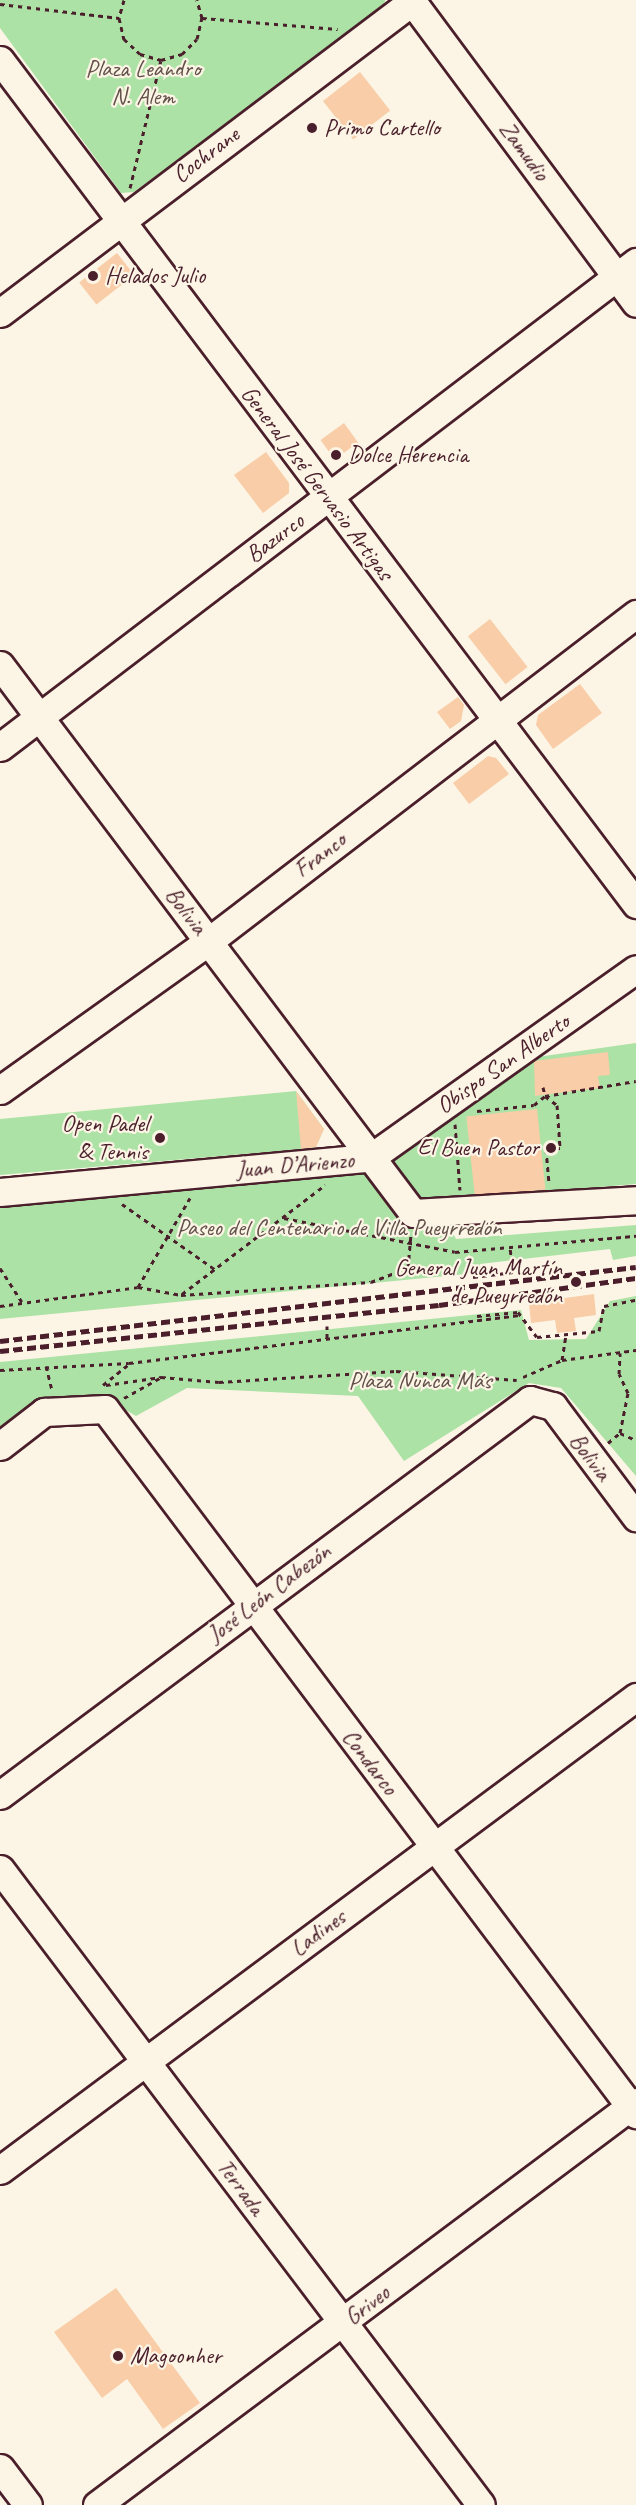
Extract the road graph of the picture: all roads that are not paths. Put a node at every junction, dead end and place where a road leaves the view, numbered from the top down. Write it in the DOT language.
graph roads {
  1 [pos="413,0"];
  2 [pos="0,60"];
  3 [pos="131,212"];
  4 [pos="626,270"];
  5 [pos="636,303"];
  6 [pos="0,313"];
  7 [pos="328,498"];
  8 [pos="636,614"];
  9 [pos="0,665"];
  10 [pos="40,717"];
  11 [pos="495,721"];
  12 [pos="0,747"];
  13 [pos="636,904"];
  14 [pos="209,941"];
  15 [pos="636,969"];
  16 [pos="0,1090"];
  17 [pos="370,1158"];
  18 [pos="0,1192"];
  19 [pos="636,1200"];
  20 [pos="542,1401"];
  21 [pos="0,1446"];
  22 [pos="636,1516"];
  23 [pos="251,1606"];
  24 [pos="636,1696"];
  25 [pos="0,1795"];
  26 [pos="434,1846"];
  27 [pos="0,1869"];
  28 [pos="147,2061"];
  29 [pos="634,2107"];
  30 [pos="0,2170"];
  31 [pos="344,2323"];
  32 [pos="0,2468"];
  33 [pos="28,2505"];
  34 [pos="97,2505"];
  35 [pos="481,2505"];
  1 -- 3 [label="street, Cochrane"];
  1 -- 4 [label="street, Zamudio"];
  2 -- 3 [label="street, General José Gervasio Artigas"];
  3 -- 6 [label="street, Cochrane"];
  3 -- 7 [label="street, General José Gervasio Artigas"];
  4 -- 5 [label="street, Zamudio"];
  4 -- 7 [label="street, Bazurco"];
  7 -- 10 [label="street, Bazurco"];
  7 -- 11 [label="street, General José Gervasio Artigas"];
  8 -- 11 [label="street, Franco"];
  9 -- 10 [label="street, Bolivia"];
  10 -- 12 [label="street, Bazurco"];
  10 -- 14 [label="street, Bolivia"];
  11 -- 13 [label="street, General José Gervasio Artigas"];
  11 -- 14 [label="street, Franco"];
  14 -- 16 [label="street, Franco"];
  14 -- 17 [label="street, Bolivia"];
  15 -- 17 [label="street, Obispo San Alberto"];
  17 -- 18 [label="street, Juan D’Arienzo"];
  17 -- 19 [label="street, Juan D’Arienzo"];
  20 -- 22 [label="street, Bolivia"];
  20 -- 23 [label="street, José León Cabezón"];
  21 -- 23 [label="street, Condarco"];
  23 -- 25 [label="street, José León Cabezón"];
  23 -- 26 [label="street, Condarco"];
  24 -- 26 [label="street, Ladines"];
  26 -- 28 [label="street, Ladines"];
  26 -- 29 [label="street, Condarco"];
  27 -- 28 [label="street, Terrada"];
  28 -- 30 [label="street, Ladines"];
  28 -- 31 [label="street, Terrada"];
  29 -- 31 [label="street, Griveo"];
  31 -- 34 [label="street, Griveo"];
  31 -- 35 [label="street, Terrada"];
  32 -- 33 [label="street"];
}
